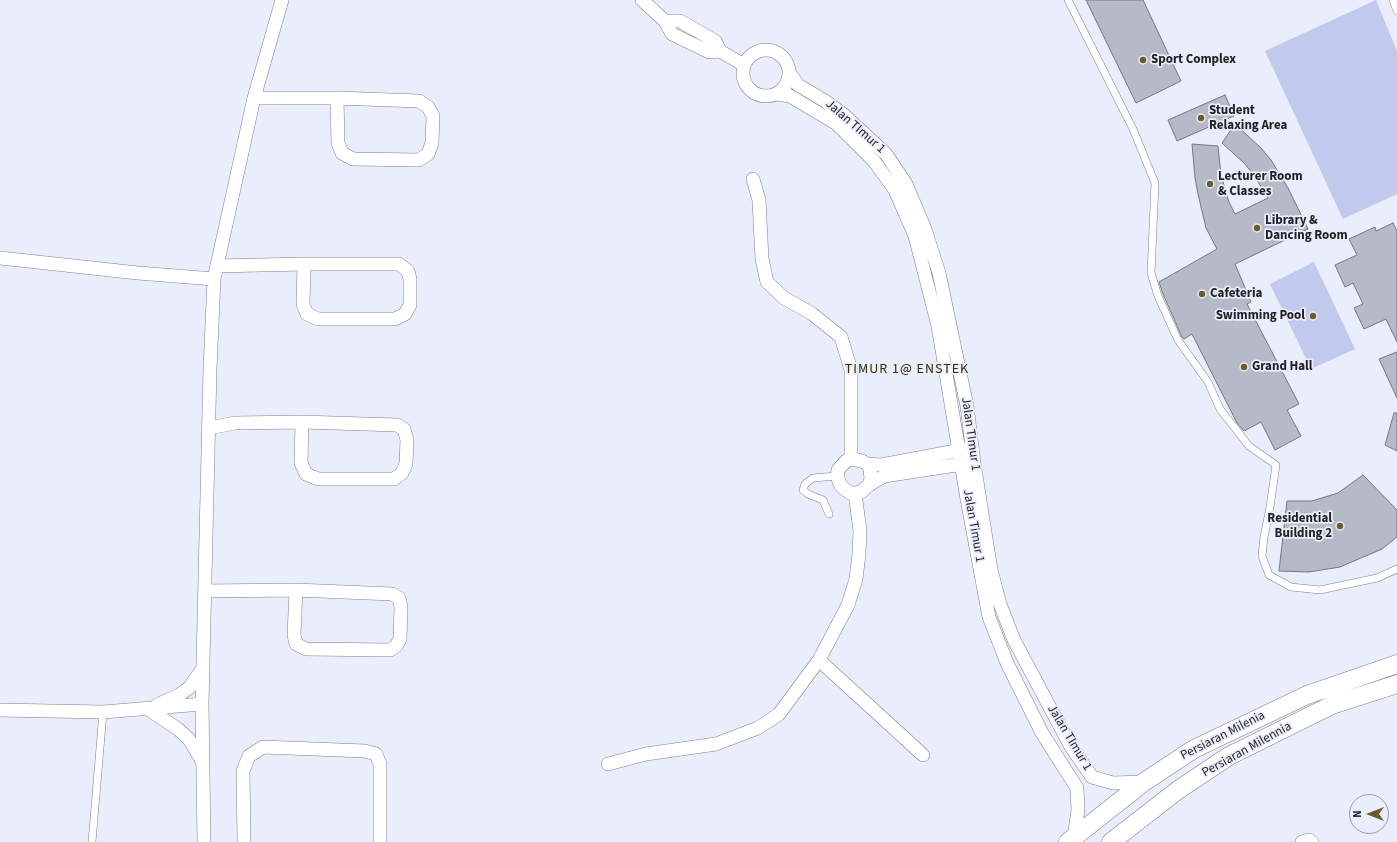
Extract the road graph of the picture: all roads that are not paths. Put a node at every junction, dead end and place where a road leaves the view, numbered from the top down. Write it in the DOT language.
graph roads {
  1 [pos="282,0"];
  2 [pos="642,0"];
  3 [pos="1068,0"];
  4 [pos="1393,0"];
  5 [pos="1397,11"];
  6 [pos="744,65"];
  7 [pos="789,72"];
  8 [pos="776,94"];
  9 [pos="254,98"];
  10 [pos="337,98"];
  11 [pos="753,179"];
  12 [pos="0,258"];
  13 [pos="304,264"];
  14 [pos="217,266"];
  15 [pos="214,279"];
  16 [pos="302,422"];
  17 [pos="209,428"];
  18 [pos="966,449"];
  19 [pos="851,459"];
  20 [pos="867,464"];
  21 [pos="968,464"];
  22 [pos="837,476"];
  23 [pos="869,485"];
  24 [pos="855,493"];
  25 [pos="829,514"];
  26 [pos="1397,569"];
  27 [pos="296,590"];
  28 [pos="205,591"];
  29 [pos="819,660"];
  30 [pos="1397,664"];
  31 [pos="203,668"];
  32 [pos="1397,684"];
  33 [pos="202,704"];
  34 [pos="148,709"];
  35 [pos="0,710"];
  36 [pos="103,712"];
  37 [pos="923,755"];
  38 [pos="203,763"];
  39 [pos="608,764"];
  40 [pos="1144,782"];
  41 [pos="1071,840"];
  42 [pos="92,842"];
  43 [pos="204,842"];
  44 [pos="244,842"];
  45 [pos="380,842"];
  46 [pos="1111,842"];
  47 [pos="1302,842"];
  48 [pos="1312,842"];
  1 -- 9 [label="street"];
  2 -- 6 [label="street"];
  3 -- 26 [label="lane"];
  4 -- 5 [label="lane"];
  6 -- 7 [label="street"];
  6 -- 8 [label="street"];
  7 -- 8 [label="street"];
  7 -- 18 [label="street, Jalan TImur 1"];
  8 -- 18 [label="street, Jalan Timur 1"];
  9 -- 10 [label="street"];
  9 -- 14 [label="street"];
  10 -- 10 [label="street"];
  11 -- 19 [label="street"];
  12 -- 15 [label="street"];
  13 -- 13 [label="street"];
  13 -- 14 [label="street"];
  14 -- 15 [label="street"];
  15 -- 17 [label="street"];
  16 -- 16 [label="street"];
  16 -- 17 [label="street"];
  17 -- 28 [label="street"];
  18 -- 20 [label="street"];
  18 -- 21 [label="street, Jalan Timur 1"];
  19 -- 20 [label="street"];
  19 -- 22 [label="street"];
  20 -- 23 [label="street"];
  21 -- 23 [label="street"];
  21 -- 40 [label="street, Jalan TImur 1"];
  21 -- 41 [label="street, Jalan Timur 1"];
  22 -- 24 [label="street"];
  22 -- 25 [label="lane"];
  23 -- 24 [label="street"];
  24 -- 29 [label="street"];
  27 -- 27 [label="street"];
  27 -- 28 [label="street"];
  28 -- 31 [label="street"];
  29 -- 37 [label="street"];
  29 -- 39 [label="street"];
  30 -- 40 [label="main road, Persiaran Milenia"];
  31 -- 33 [label="street"];
  31 -- 34 [label="street"];
  32 -- 46 [label="main road, Persiaran Milennia"];
  33 -- 34 [label="street"];
  33 -- 38 [label="street"];
  34 -- 36 [label="street"];
  34 -- 38 [label="street"];
  35 -- 36 [label="street"];
  36 -- 42 [label="lane"];
  38 -- 43 [label="street"];
  40 -- 41 [label="main road, Persiaran Milenia"];
  44 -- 45 [label="street"];
  47 -- 48 [label="street"];
}
